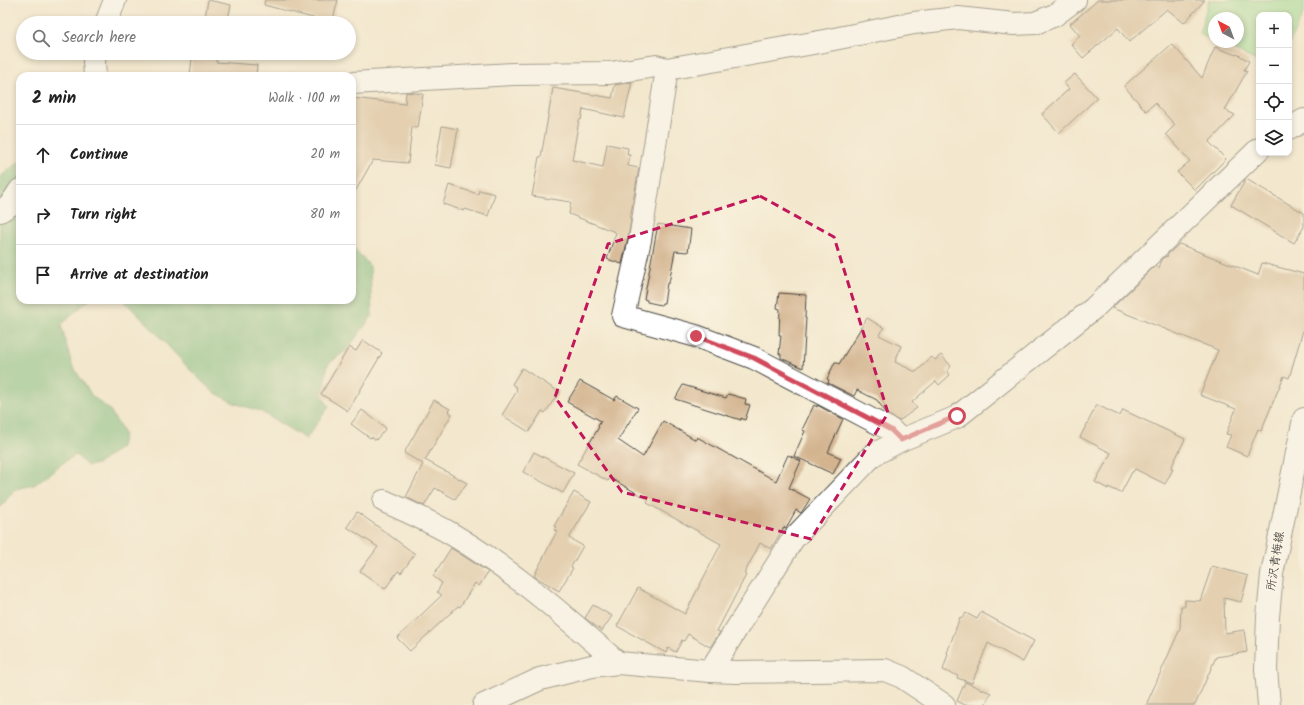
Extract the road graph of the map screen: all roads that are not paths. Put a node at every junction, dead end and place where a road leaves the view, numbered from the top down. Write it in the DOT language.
graph roads {
  1 [pos="115,0"];
  2 [pos="1075,0"];
  3 [pos="109,16"];
  4 [pos="94,60"];
  5 [pos="668,69"];
  6 [pos="95,72"];
  7 [pos="356,83"];
  8 [pos="1304,120"];
  9 [pos="1292,127"];
  10 [pos="1256,152"];
  11 [pos="16,196"];
  12 [pos="0,211"];
  13 [pos="1303,430"];
  14 [pos="901,440"];
  15 [pos="384,501"];
  16 [pos="618,663"];
  17 [pos="710,671"];
  18 [pos="484,705"];
  19 [pos="944,705"];
  20 [pos="1269,705"];
  1 -- 3 [label="street"];
  2 -- 5 [label="street"];
  4 -- 6 [label="street"];
  5 -- 7 [label="street"];
  5 -- 14 [label="street"];
  8 -- 9 [label="street"];
  10 -- 14 [label="street"];
  11 -- 12 [label="street"];
  13 -- 20 [label="street, 所沢青梅線"];
  14 -- 17 [label="street"];
  15 -- 16 [label="street"];
  16 -- 17 [label="street"];
  16 -- 18 [label="street"];
  17 -- 19 [label="street"];
}
